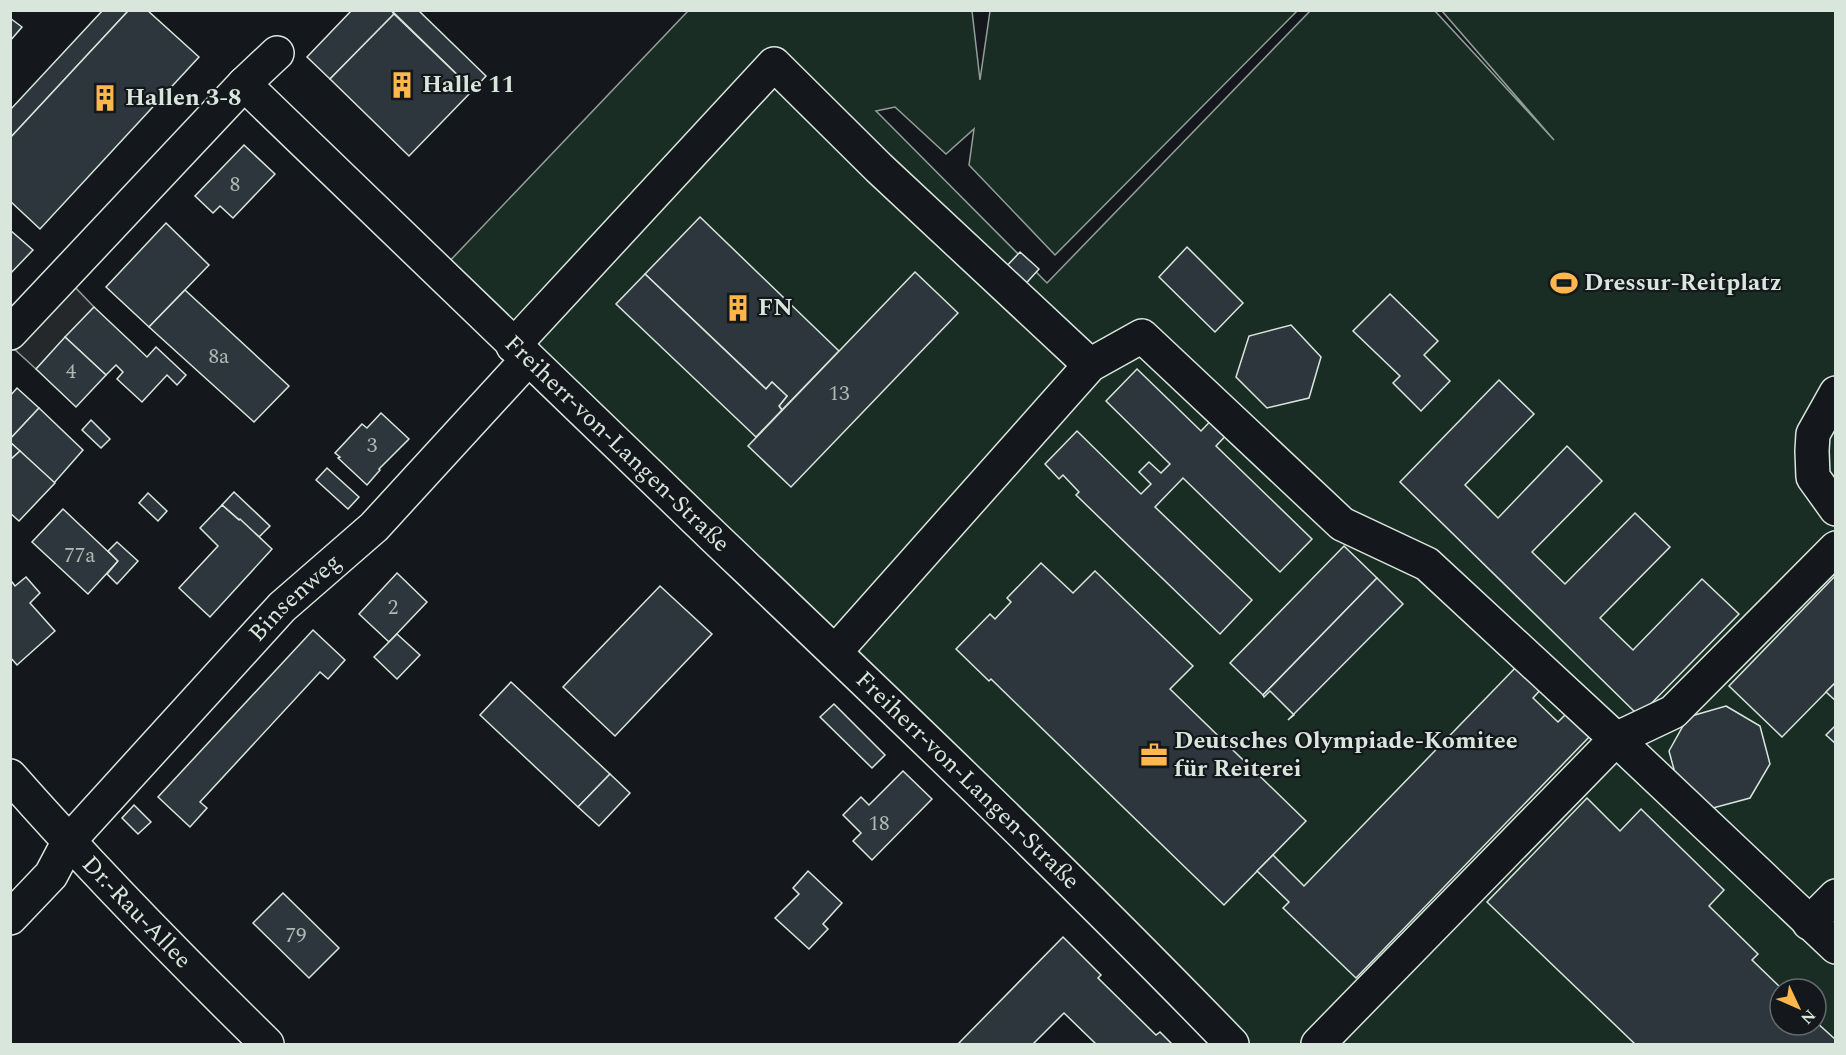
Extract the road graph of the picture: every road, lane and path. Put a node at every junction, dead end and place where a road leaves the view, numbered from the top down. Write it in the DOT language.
graph roads {
  1 [pos="277,53"];
  2 [pos="244,84"];
  3 [pos="10,333"];
  4 [pos="521,352"];
  5 [pos="1090,365"];
  6 [pos="1836,393"];
  7 [pos="1836,509"];
  8 [pos="1836,548"];
  9 [pos="835,652"];
  10 [pos="1616,740"];
  11 [pos="10,776"];
  12 [pos="69,841"];
  13 [pos="1836,896"];
  14 [pos="10,918"];
  15 [pos="1809,923"];
  16 [pos="1836,947"];
  17 [pos="267,1044"];
  18 [pos="1232,1044"];
  19 [pos="1318,1044"];
  1 -- 2 [label="street"];
  2 -- 3 [label="street"];
  2 -- 4 [label="street, Freiherr-von-Langen-Straße"];
  4 -- 5 [label="street, Binsenweg"];
  4 -- 9 [label="street, Freiherr-von-Langen-Straße"];
  4 -- 12 [label="street, Binsenweg"];
  5 -- 9 [label="street"];
  5 -- 10 [label="street"];
  6 -- 7 [label="street"];
  8 -- 10 [label="street"];
  9 -- 18 [label="street, Freiherr-von-Langen-Straße"];
  10 -- 15 [label="street"];
  10 -- 19 [label="street"];
  11 -- 12 [label="street, Dr.-Rau-Allee"];
  12 -- 14 [label="street, Binsenweg"];
  12 -- 17 [label="street, Dr.-Rau-Allee"];
  13 -- 15 [label="street"];
  15 -- 16 [label="street"];
}
